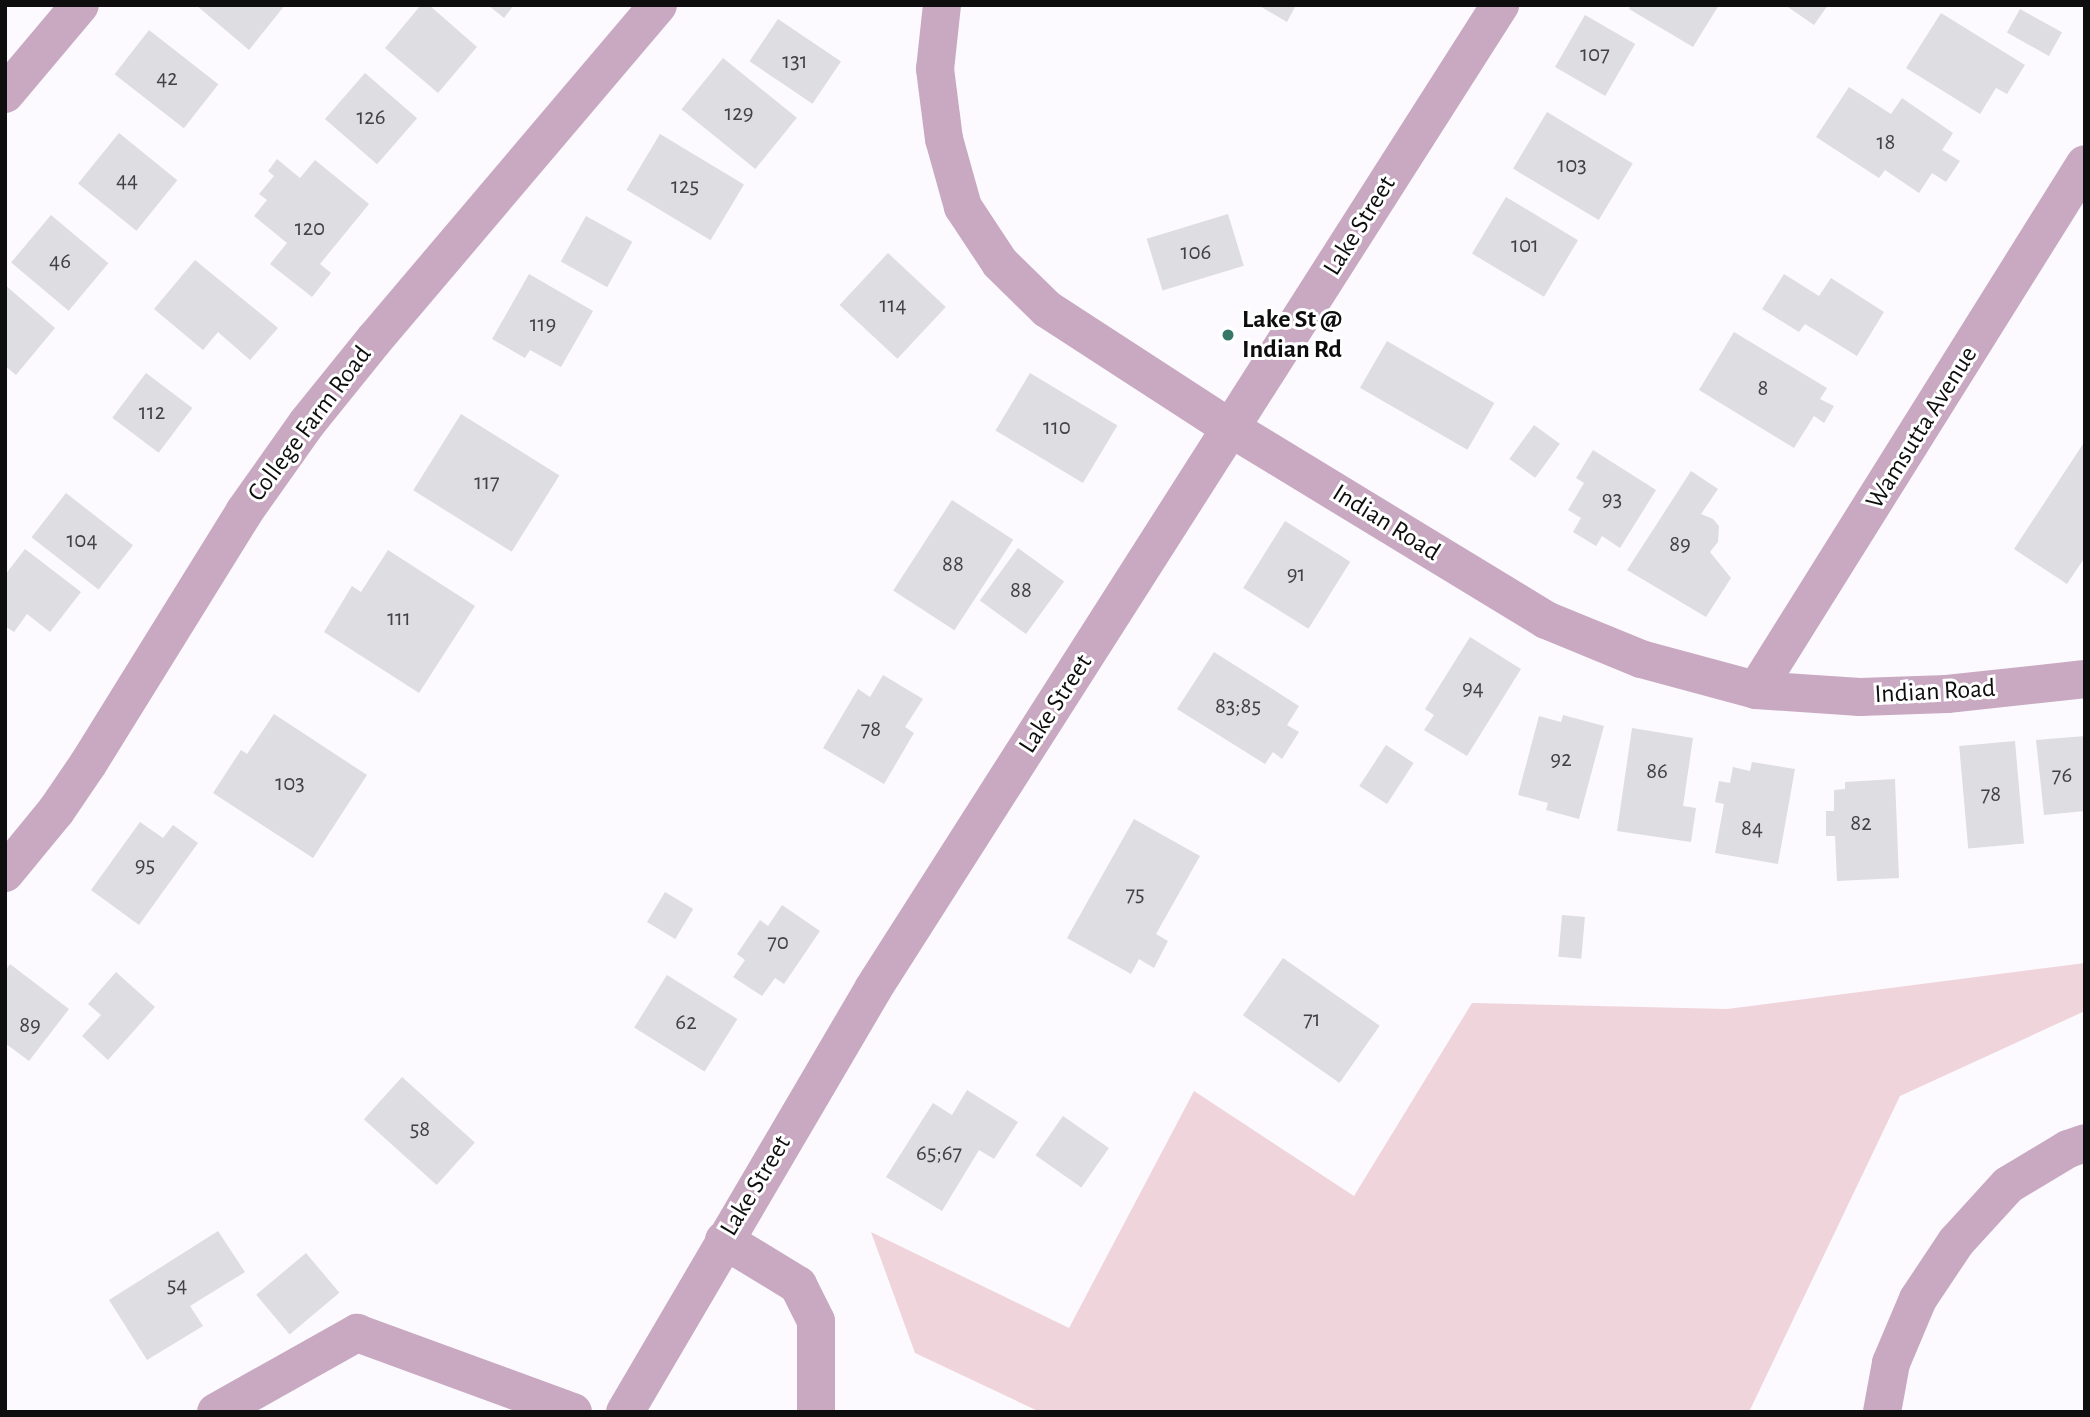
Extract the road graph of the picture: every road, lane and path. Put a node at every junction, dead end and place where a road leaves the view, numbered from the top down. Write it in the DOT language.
graph roads {
  1 [pos="80,5"];
  2 [pos="658,5"];
  3 [pos="942,5"];
  4 [pos="1500,5"];
  5 [pos="49,23"];
  6 [pos="5,94"];
  7 [pos="2085,164"];
  8 [pos="1232,429"];
  9 [pos="2085,679"];
  10 [pos="1756,690"];
  11 [pos="11,857"];
  12 [pos="2085,1143"];
  13 [pos="724,1240"];
  14 [pos="215,1412"];
  15 [pos="573,1412"];
  16 [pos="625,1412"];
  17 [pos="816,1412"];
  18 [pos="1882,1412"];
  1 -- 5 [label="street"];
  2 -- 11 [label="street, College Farm Road"];
  3 -- 8 [label="street, Indian Road"];
  4 -- 8 [label="street, Lake Street"];
  5 -- 6 [label="street"];
  7 -- 10 [label="street, Wamsutta Avenue"];
  8 -- 10 [label="street, Indian Road"];
  8 -- 13 [label="street, Lake Street"];
  9 -- 10 [label="street, Indian Road"];
  12 -- 18 [label="street"];
  13 -- 16 [label="street, Lake Street"];
  13 -- 17 [label="street"];
  14 -- 15 [label="street"];
}
